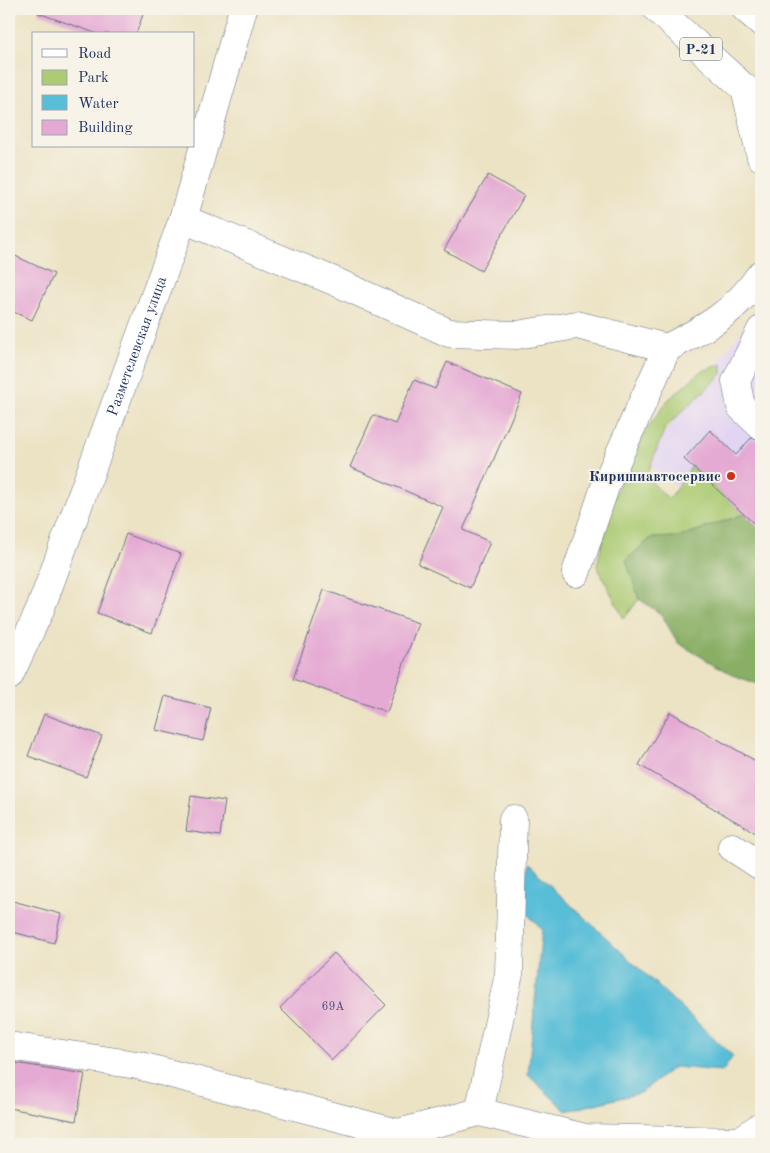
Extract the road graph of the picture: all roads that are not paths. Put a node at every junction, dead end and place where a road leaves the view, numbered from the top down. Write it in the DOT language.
graph roads {
  1 [pos="243,9"];
  2 [pos="657,9"];
  3 [pos="746,9"];
  4 [pos="761,22"];
  5 [pos="753,96"];
  6 [pos="761,157"];
  7 [pos="183,219"];
  8 [pos="761,274"];
  9 [pos="761,330"];
  10 [pos="667,348"];
  11 [pos="761,426"];
  12 [pos="576,573"];
  13 [pos="9,676"];
  14 [pos="513,819"];
  15 [pos="732,847"];
  16 [pos="761,866"];
  17 [pos="9,1046"];
  18 [pos="479,1112"];
  19 [pos="761,1126"];
  1 -- 7 [label="main road, Разметелевская улица"];
  2 -- 5 [label="main road, Р-21"];
  3 -- 4 [label="main road"];
  5 -- 6 [label="main road"];
  7 -- 10 [label="main road"];
  7 -- 13 [label="main road, Разметелевская улица"];
  8 -- 10 [label="main road"];
  9 -- 11 [label="main road"];
  10 -- 12 [label="main road"];
  14 -- 18 [label="main road"];
  15 -- 16 [label="main road"];
  17 -- 18 [label="main road"];
  18 -- 19 [label="main road"];
}
